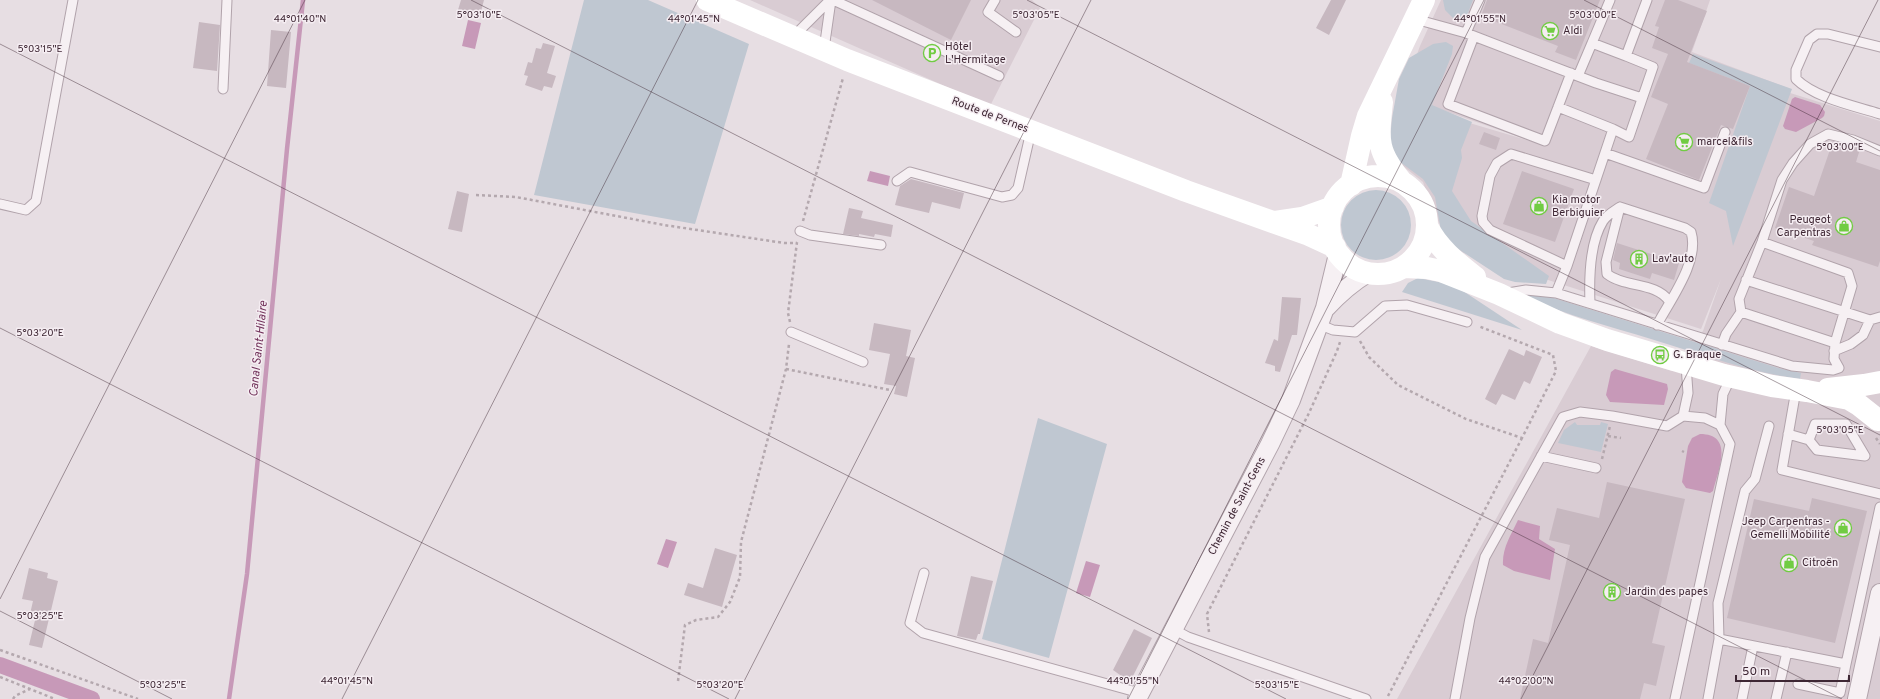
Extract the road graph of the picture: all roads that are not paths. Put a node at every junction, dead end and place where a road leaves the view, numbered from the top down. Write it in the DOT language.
graph roads {
  1 [pos="73,0"];
  2 [pos="227,0"];
  3 [pos="707,0"];
  4 [pos="832,0"];
  5 [pos="995,0"];
  6 [pos="1480,0"];
  7 [pos="1610,0"];
  8 [pos="1647,0"];
  9 [pos="1419,9"];
  10 [pos="1016,32"];
  11 [pos="1470,34"];
  12 [pos="794,36"];
  13 [pos="1592,43"];
  14 [pos="1880,47"];
  15 [pos="824,50"];
  16 [pos="1626,56"];
  17 [pos="1575,74"];
  18 [pos="999,76"];
  19 [pos="1384,87"];
  20 [pos="223,89"];
  21 [pos="1642,98"];
  22 [pos="1558,107"];
  23 [pos="1880,114"];
  24 [pos="1613,129"];
  25 [pos="1031,131"];
  26 [pos="1725,132"];
  27 [pos="1880,151"];
  28 [pos="1605,153"];
  29 [pos="1596,180"];
  30 [pos="897,181"];
  31 [pos="1402,182"];
  32 [pos="1351,185"];
  33 [pos="0,204"];
  34 [pos="1333,207"];
  35 [pos="1620,207"];
  36 [pos="1275,222"];
  37 [pos="1427,226"];
  38 [pos="800,231"];
  39 [pos="1762,242"];
  40 [pos="881,245"];
  41 [pos="1336,250"];
  42 [pos="1567,266"];
  43 [pos="1403,267"];
  44 [pos="1368,273"];
  45 [pos="1746,280"];
  46 [pos="1556,293"];
  47 [pos="1499,294"];
  48 [pos="1669,301"];
  49 [pos="1590,303"];
  50 [pos="1845,310"];
  51 [pos="1741,312"];
  52 [pos="1322,316"];
  53 [pos="1880,317"];
  54 [pos="1870,320"];
  55 [pos="1467,322"];
  56 [pos="1657,325"];
  57 [pos="791,332"];
  58 [pos="1722,345"];
  59 [pos="1834,347"];
  60 [pos="863,362"];
  61 [pos="1686,363"];
  62 [pos="1731,376"];
  63 [pos="1880,382"];
  64 [pos="1802,390"];
  65 [pos="1880,393"];
  66 [pos="1683,416"];
  67 [pos="1879,423"];
  68 [pos="1720,425"];
  69 [pos="1768,426"];
  70 [pos="1788,434"];
  71 [pos="1809,440"];
  72 [pos="1541,456"];
  73 [pos="1596,468"];
  74 [pos="1880,494"];
  75 [pos="1880,507"];
  76 [pos="924,573"];
  77 [pos="1880,593"];
  78 [pos="1173,629"];
  79 [pos="1720,639"];
  80 [pos="1754,646"];
  81 [pos="1787,652"];
  82 [pos="1846,664"];
  83 [pos="1798,684"];
  84 [pos="1139,696"];
  85 [pos="1366,699"];
  86 [pos="1455,699"];
  87 [pos="1675,699"];
  88 [pos="1708,699"];
  89 [pos="1742,699"];
  90 [pos="1776,699"];
  91 [pos="1857,699"];
  1 -- 33 [label="lane"];
  2 -- 20 [label="lane"];
  3 -- 12 [label="main road, Route de Pernes"];
  4 -- 12 [label="lane"];
  4 -- 15 [label="lane"];
  4 -- 18 [label="lane"];
  5 -- 10 [label="lane"];
  6 -- 11 [label="lane"];
  7 -- 13 [label="lane"];
  8 -- 16 [label="lane"];
  9 -- 11 [label="lane"];
  9 -- 19 [label="main road"];
  11 -- 17 [label="lane"];
  11 -- 22 [label="lane"];
  12 -- 15 [label="main road, Route de Pernes"];
  13 -- 16 [label="lane"];
  13 -- 17 [label="lane"];
  14 -- 23 [label="lane"];
  15 -- 25 [label="main road, Route de Pernes"];
  16 -- 21 [label="lane"];
  17 -- 21 [label="lane"];
  17 -- 22 [label="lane"];
  19 -- 31 [label="main road"];
  19 -- 32 [label="main road"];
  21 -- 24 [label="lane"];
  22 -- 24 [label="lane"];
  24 -- 28 [label="lane"];
  25 -- 30 [label="lane"];
  25 -- 36 [label="main road, Route de Pernes"];
  26 -- 28 [label="lane"];
  27 -- 39 [label="lane"];
  28 -- 29 [label="lane"];
  29 -- 42 [label="lane"];
  29 -- 42 [label="lane"];
  31 -- 32 [label="main road"];
  31 -- 37 [label="main road"];
  32 -- 34 [label="main road"];
  34 -- 36 [label="main road, Route de Pernes"];
  34 -- 41 [label="main road"];
  35 -- 48 [label="lane"];
  35 -- 48 [label="lane"];
  35 -- 49 [label="lane"];
  36 -- 41 [label="main road, Route de Pernes"];
  37 -- 43 [label="main road"];
  37 -- 47 [label="main road"];
  38 -- 40 [label="lane"];
  39 -- 45 [label="lane"];
  39 -- 50 [label="lane"];
  41 -- 44 [label="main road"];
  41 -- 52 [label="street, Chemin de Saint-Gens"];
  42 -- 46 [label="lane"];
  43 -- 44 [label="main road"];
  43 -- 47 [label="main road"];
  44 -- 52 [label="street, Chemin de Saint-Gens"];
  45 -- 50 [label="lane"];
  45 -- 51 [label="lane"];
  46 -- 47 [label="lane"];
  46 -- 49 [label="lane"];
  47 -- 61 [label="main road"];
  48 -- 56 [label="lane"];
  49 -- 56 [label="lane"];
  50 -- 54 [label="lane"];
  50 -- 59 [label="lane"];
  51 -- 58 [label="lane"];
  51 -- 59 [label="lane"];
  52 -- 55 [label="lane"];
  52 -- 78 [label="street, Chemin de Saint-Gens"];
  53 -- 54 [label="lane"];
  54 -- 59 [label="lane"];
  56 -- 58 [label="lane"];
  57 -- 60 [label="lane"];
  58 -- 59 [label="lane"];
  61 -- 62 [label="main road"];
  61 -- 66 [label="lane"];
  62 -- 64 [label="main road"];
  62 -- 68 [label="lane"];
  63 -- 64 [label="main road"];
  64 -- 67 [label="main road"];
  64 -- 70 [label="lane"];
  65 -- 67 [label="main road"];
  66 -- 68 [label="lane"];
  66 -- 72 [label="lane"];
  68 -- 87 [label="lane"];
  69 -- 79 [label="lane"];
  70 -- 71 [label="lane"];
  70 -- 74 [label="lane"];
  71 -- 71 [label="lane"];
  72 -- 73 [label="lane"];
  72 -- 86 [label="lane"];
  75 -- 82 [label="lane"];
  76 -- 84 [label="lane"];
  77 -- 91 [label="street"];
  78 -- 84 [label="street, Chemin de Saint-Gens"];
  78 -- 85 [label="lane"];
  79 -- 80 [label="lane"];
  79 -- 88 [label="lane"];
  80 -- 81 [label="lane"];
  80 -- 89 [label="lane"];
  81 -- 82 [label="lane"];
  81 -- 90 [label="lane"];
  82 -- 83 [label="lane"];
}
